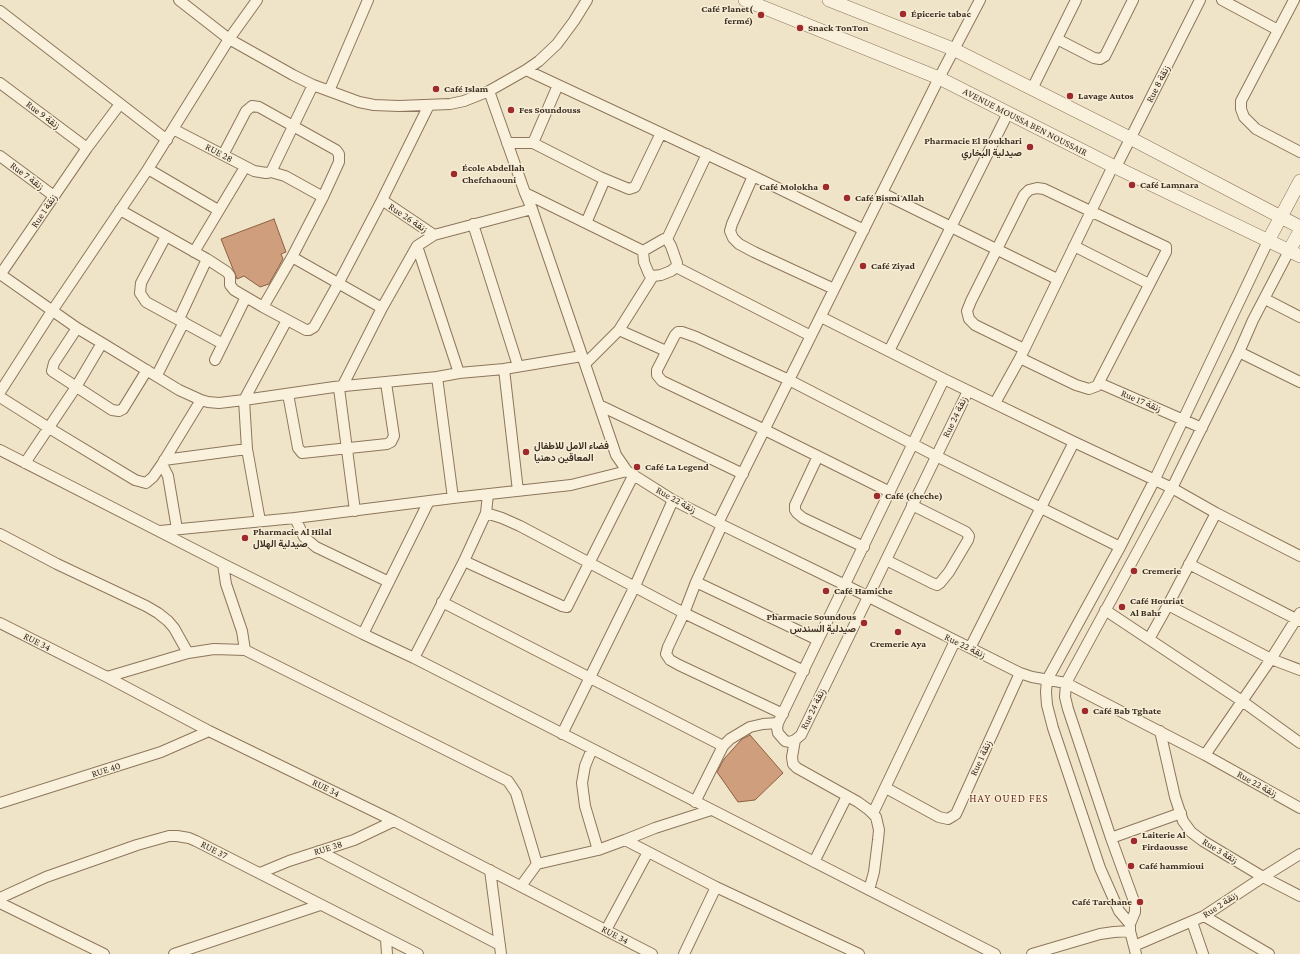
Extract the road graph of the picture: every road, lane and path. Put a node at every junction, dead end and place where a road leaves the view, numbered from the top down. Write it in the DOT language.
graph roads {
  1 [pos="179,0"];
  2 [pos="256,0"];
  3 [pos="368,0"];
  4 [pos="587,0"];
  5 [pos="745,0"];
  6 [pos="829,0"];
  7 [pos="980,0"];
  8 [pos="1076,0"];
  9 [pos="1133,0"];
  10 [pos="1200,0"];
  11 [pos="1222,0"];
  12 [pos="1294,0"];
  13 [pos="0,12"];
  14 [pos="1278,30"];
  15 [pos="230,39"];
  16 [pos="1057,39"];
  17 [pos="953,49"];
  18 [pos="526,70"];
  19 [pos="939,78"];
  20 [pos="0,83"];
  21 [pos="313,85"];
  22 [pos="558,85"];
  23 [pos="1032,89"];
  24 [pos="329,91"];
  25 [pos="489,91"];
  26 [pos="120,104"];
  27 [pos="429,105"];
  28 [pos="1008,113"];
  29 [pos="293,127"];
  30 [pos="173,128"];
  31 [pos="660,133"];
  32 [pos="1130,138"];
  33 [pos="166,140"];
  34 [pos="507,143"];
  35 [pos="533,143"];
  36 [pos="87,148"];
  37 [pos="1300,152"];
  38 [pos="707,154"];
  39 [pos="224,155"];
  40 [pos="0,156"];
  41 [pos="245,167"];
  42 [pos="1114,167"];
  43 [pos="148,169"];
  44 [pos="269,173"];
  45 [pos="753,176"];
  46 [pos="605,179"];
  47 [pos="1300,181"];
  48 [pos="525,193"];
  49 [pos="882,193"];
  50 [pos="54,196"];
  51 [pos="323,197"];
  52 [pos="382,200"];
  53 [pos="532,209"];
  54 [pos="120,210"];
  55 [pos="218,210"];
  56 [pos="1090,211"];
  57 [pos="1281,217"];
  58 [pos="586,223"];
  59 [pos="473,224"];
  60 [pos="1300,227"];
  61 [pos="950,228"];
  62 [pos="864,230"];
  63 [pos="1300,231"];
  64 [pos="434,235"];
  65 [pos="166,236"];
  66 [pos="667,239"];
  67 [pos="1268,241"];
  68 [pos="417,246"];
  69 [pos="1074,246"];
  70 [pos="996,250"];
  71 [pos="643,251"];
  72 [pos="194,252"];
  73 [pos="1295,253"];
  74 [pos="292,257"];
  75 [pos="207,259"];
  76 [pos="676,267"];
  77 [pos="0,275"];
  78 [pos="652,276"];
  79 [pos="1057,279"];
  80 [pos="338,284"];
  81 [pos="1149,284"];
  82 [pos="834,289"];
  83 [pos="246,297"];
  84 [pos="1265,299"];
  85 [pos="263,307"];
  86 [pos="382,308"];
  87 [pos="52,311"];
  88 [pos="820,317"];
  89 [pos="1300,317"];
  90 [pos="287,320"];
  91 [pos="181,321"];
  92 [pos="77,328"];
  93 [pos="619,330"];
  94 [pos="811,336"];
  95 [pos="102,343"];
  96 [pos="223,344"];
  97 [pos="666,351"];
  98 [pos="889,351"];
  99 [pos="1239,352"];
  100 [pos="1022,353"];
  101 [pos="215,360"];
  102 [pos="584,360"];
  103 [pos="518,366"];
  104 [pos="504,369"];
  105 [pos="147,370"];
  106 [pos="459,373"];
  107 [pos="157,376"];
  108 [pos="436,377"];
  109 [pos="944,379"];
  110 [pos="789,380"];
  111 [pos="1300,382"];
  112 [pos="386,383"];
  113 [pos="1098,384"];
  114 [pos="76,387"];
  115 [pos="340,388"];
  116 [pos="968,391"];
  117 [pos="0,392"];
  118 [pos="288,394"];
  119 [pos="0,396"];
  120 [pos="201,400"];
  121 [pos="244,400"];
  122 [pos="995,403"];
  123 [pos="599,405"];
  124 [pos="1184,419"];
  125 [pos="49,428"];
  126 [pos="1202,428"];
  127 [pos="765,430"];
  128 [pos="1074,442"];
  129 [pos="913,444"];
  130 [pos="346,448"];
  131 [pos="0,450"];
  132 [pos="248,450"];
  133 [pos="818,456"];
  134 [pos="936,456"];
  135 [pos="163,462"];
  136 [pos="26,463"];
  137 [pos="630,474"];
  138 [pos="743,474"];
  139 [pos="1154,481"];
  140 [pos="1172,488"];
  141 [pos="518,491"];
  142 [pos="890,492"];
  143 [pos="488,494"];
  144 [pos="454,498"];
  145 [pos="674,500"];
  146 [pos="429,501"];
  147 [pos="912,504"];
  148 [pos="1041,509"];
  149 [pos="354,511"];
  150 [pos="486,513"];
  151 [pos="1216,513"];
  152 [pos="295,518"];
  153 [pos="260,521"];
  154 [pos="720,524"];
  155 [pos="177,529"];
  156 [pos="160,531"];
  157 [pos="0,534"];
  158 [pos="864,546"];
  159 [pos="1120,547"];
  160 [pos="1300,556"];
  161 [pos="886,560"];
  162 [pos="464,561"];
  163 [pos="590,563"];
  164 [pos="223,564"];
  165 [pos="1189,564"];
  166 [pos="390,582"];
  167 [pos="696,582"];
  168 [pos="845,585"];
  169 [pos="635,586"];
  170 [pos="868,597"];
  171 [pos="442,602"];
  172 [pos="1168,605"];
  173 [pos="1105,610"];
  174 [pos="684,613"];
  175 [pos="1299,618"];
  176 [pos="0,623"];
  177 [pos="363,634"];
  178 [pos="1149,639"];
  179 [pos="818,640"];
  180 [pos="955,641"];
  181 [pos="970,648"];
  182 [pos="245,650"];
  183 [pos="188,653"];
  184 [pos="414,658"];
  185 [pos="1271,659"];
  186 [pos="1300,670"];
  187 [pos="804,671"];
  188 [pos="1020,673"];
  189 [pos="107,677"];
  190 [pos="590,677"];
  191 [pos="1047,680"];
  192 [pos="1066,683"];
  193 [pos="1242,701"];
  194 [pos="781,719"];
  195 [pos="210,731"];
  196 [pos="1160,731"];
  197 [pos="562,734"];
  198 [pos="795,740"];
  199 [pos="1300,743"];
  200 [pos="723,746"];
  201 [pos="592,749"];
  202 [pos="1205,755"];
  203 [pos="886,788"];
  204 [pos="847,796"];
  205 [pos="695,802"];
  206 [pos="0,803"];
  207 [pos="1300,808"];
  208 [pos="711,810"];
  209 [pos="873,813"];
  210 [pos="1181,813"];
  211 [pos="394,821"];
  212 [pos="1111,838"];
  213 [pos="625,840"];
  214 [pos="598,850"];
  215 [pos="319,851"];
  216 [pos="648,852"];
  217 [pos="1300,854"];
  218 [pos="814,862"];
  219 [pos="537,864"];
  220 [pos="490,870"];
  221 [pos="260,873"];
  222 [pos="1263,877"];
  223 [pos="521,886"];
  224 [pos="716,886"];
  225 [pos="869,890"];
  226 [pos="1300,896"];
  227 [pos="0,898"];
  228 [pos="0,903"];
  229 [pos="320,905"];
  230 [pos="1204,916"];
  231 [pos="1192,922"];
  232 [pos="1130,928"];
  233 [pos="606,930"];
  234 [pos="386,938"];
  235 [pos="501,949"];
  236 [pos="1135,950"];
  237 [pos="104,954"];
  238 [pos="174,954"];
  239 [pos="387,954"];
  240 [pos="418,954"];
  241 [pos="652,954"];
  242 [pos="684,954"];
  243 [pos="859,954"];
  244 [pos="995,954"];
  245 [pos="1032,954"];
  246 [pos="1203,954"];
  247 [pos="1269,954"];
  1 -- 15 [label="street"];
  2 -- 15 [label="street"];
  3 -- 24 [label="street"];
  4 -- 18 [label="street"];
  5 -- 19 [label="street, AVENUE MOUSSA BEN NOUSSAIR"];
  6 -- 17 [label="street"];
  7 -- 17 [label="street"];
  8 -- 16 [label="street"];
  9 -- 16 [label="street"];
  10 -- 32 [label="street, Rue 8 زنقة"];
  11 -- 14 [label="street"];
  12 -- 14 [label="street"];
  13 -- 26 [label="street"];
  14 -- 37 [label="street"];
  15 -- 21 [label="street"];
  15 -- 30 [label="street"];
  16 -- 23 [label="street"];
  17 -- 19 [label="street"];
  17 -- 23 [label="street"];
  18 -- 22 [label="street"];
  18 -- 25 [label="street"];
  19 -- 28 [label="street, AVENUE MOUSSA BEN NOUSSAIR"];
  19 -- 49 [label="street"];
  20 -- 36 [label="street, Rue 9 زنقة"];
  21 -- 24 [label="street"];
  21 -- 29 [label="street"];
  22 -- 31 [label="street"];
  22 -- 35 [label="street"];
  23 -- 32 [label="street"];
  24 -- 27 [label="street"];
  25 -- 27 [label="street"];
  25 -- 34 [label="street"];
  26 -- 33 [label="street"];
  26 -- 36 [label="street, Rue 1 زنقة"];
  27 -- 52 [label="street"];
  28 -- 42 [label="street, AVENUE MOUSSA BEN NOUSSAIR"];
  28 -- 61 [label="street"];
  29 -- 39 [label="street"];
  29 -- 44 [label="street"];
  29 -- 51 [label="street"];
  30 -- 33 [label="street"];
  30 -- 39 [label="street, RUE 28"];
  31 -- 38 [label="street"];
  31 -- 46 [label="street"];
  32 -- 42 [label="street, Rue 8 زنقة"];
  32 -- 57 [label="street"];
  33 -- 43 [label="street"];
  34 -- 35 [label="street"];
  34 -- 48 [label="street"];
  35 -- 46 [label="street"];
  36 -- 50 [label="street, Rue 1 زنقة"];
  38 -- 45 [label="street"];
  38 -- 66 [label="street"];
  39 -- 41 [label="street, RUE 28"];
  40 -- 50 [label="street, Rue 7 زنقة"];
  41 -- 44 [label="street, RUE 28"];
  41 -- 55 [label="street"];
  42 -- 56 [label="street, Rue 8 زنقة"];
  42 -- 67 [label="street, AVENUE MOUSSA BEN NOUSSAIR"];
  43 -- 54 [label="street"];
  43 -- 55 [label="street"];
  44 -- 51 [label="street, RUE 28"];
  45 -- 62 [label="street"];
  45 -- 82 [label="street"];
  46 -- 58 [label="street"];
  47 -- 57 [label="street"];
  48 -- 53 [label="street"];
  48 -- 58 [label="street"];
  49 -- 61 [label="street"];
  49 -- 62 [label="street"];
  50 -- 77 [label="street, Rue 1 زنقة"];
  51 -- 74 [label="street"];
  52 -- 64 [label="street, Rue 26 زنقة"];
  52 -- 80 [label="street"];
  53 -- 59 [label="street"];
  53 -- 102 [label="street"];
  54 -- 65 [label="street"];
  54 -- 87 [label="street"];
  55 -- 72 [label="street"];
  56 -- 69 [label="street, Rue 8 زنقة"];
  56 -- 70 [label="street"];
  56 -- 81 [label="street"];
  57 -- 60 [label="street"];
  57 -- 67 [label="street"];
  58 -- 71 [label="street"];
  59 -- 64 [label="street"];
  59 -- 103 [label="street"];
  61 -- 70 [label="street"];
  61 -- 98 [label="street"];
  62 -- 82 [label="street"];
  63 -- 73 [label="street"];
  64 -- 68 [label="street"];
  65 -- 72 [label="street"];
  65 -- 91 [label="street"];
  66 -- 71 [label="street"];
  66 -- 76 [label="street"];
  67 -- 73 [label="street, AVENUE MOUSSA BEN NOUSSAIR"];
  67 -- 124 [label="street"];
  68 -- 86 [label="street"];
  68 -- 106 [label="street"];
  69 -- 79 [label="street, Rue 8 زنقة"];
  69 -- 81 [label="street"];
  70 -- 79 [label="street"];
  70 -- 100 [label="street, Rue 17 زنقة"];
  71 -- 78 [label="street"];
  72 -- 75 [label="street"];
  73 -- 84 [label="street"];
  74 -- 80 [label="street"];
  74 -- 85 [label="street"];
  75 -- 83 [label="street"];
  75 -- 91 [label="street"];
  76 -- 78 [label="street"];
  76 -- 94 [label="street"];
  77 -- 87 [label="street"];
  78 -- 93 [label="street"];
  79 -- 100 [label="street, Rue 8 زنقة"];
  80 -- 86 [label="street"];
  80 -- 90 [label="street"];
  81 -- 113 [label="street"];
  82 -- 88 [label="street"];
  83 -- 85 [label="street"];
  83 -- 96 [label="street"];
  84 -- 89 [label="street"];
  84 -- 99 [label="street"];
  85 -- 90 [label="street"];
  86 -- 115 [label="street"];
  87 -- 92 [label="street"];
  87 -- 117 [label="street"];
  88 -- 94 [label="street"];
  88 -- 98 [label="street"];
  90 -- 121 [label="street"];
  91 -- 96 [label="street"];
  91 -- 107 [label="street"];
  92 -- 95 [label="street"];
  92 -- 114 [label="street"];
  93 -- 97 [label="street"];
  93 -- 102 [label="street"];
  94 -- 110 [label="street"];
  95 -- 105 [label="street"];
  95 -- 114 [label="street"];
  96 -- 101 [label="street"];
  97 -- 110 [label="street"];
  97 -- 127 [label="street"];
  98 -- 109 [label="street"];
  99 -- 111 [label="street"];
  99 -- 126 [label="street"];
  100 -- 113 [label="street, Rue 17 زنقة"];
  100 -- 122 [label="street, Rue 8 زنقة"];
  102 -- 103 [label="street"];
  102 -- 123 [label="street"];
  103 -- 104 [label="street"];
  104 -- 106 [label="street"];
  104 -- 141 [label="street"];
  105 -- 107 [label="street"];
  105 -- 114 [label="street"];
  106 -- 108 [label="street"];
  107 -- 120 [label="street"];
  108 -- 112 [label="street"];
  108 -- 144 [label="street"];
  109 -- 116 [label="street"];
  109 -- 129 [label="street"];
  110 -- 127 [label="street"];
  110 -- 129 [label="street"];
  112 -- 115 [label="street"];
  112 -- 130 [label="street"];
  113 -- 124 [label="street, Rue 17 زنقة"];
  114 -- 125 [label="street"];
  115 -- 118 [label="street"];
  115 -- 130 [label="street"];
  116 -- 122 [label="street"];
  116 -- 134 [label="street, Rue 24 زنقة"];
  118 -- 121 [label="street"];
  118 -- 130 [label="street"];
  119 -- 125 [label="street"];
  120 -- 121 [label="street"];
  120 -- 135 [label="street"];
  121 -- 132 [label="street"];
  122 -- 128 [label="street"];
  123 -- 137 [label="street"];
  123 -- 138 [label="street"];
  124 -- 126 [label="street, Rue 17 زنقة"];
  124 -- 139 [label="street"];
  125 -- 135 [label="street"];
  125 -- 136 [label="street"];
  126 -- 140 [label="street"];
  127 -- 133 [label="street"];
  127 -- 138 [label="street"];
  128 -- 139 [label="street"];
  128 -- 148 [label="street"];
  129 -- 134 [label="street"];
  129 -- 142 [label="street"];
  130 -- 149 [label="street"];
  131 -- 136 [label="street"];
  132 -- 135 [label="street"];
  132 -- 153 [label="street"];
  133 -- 142 [label="street"];
  133 -- 158 [label="street"];
  134 -- 147 [label="street, Rue 24 زنقة"];
  134 -- 148 [label="street"];
  135 -- 155 [label="street"];
  136 -- 156 [label="street"];
  137 -- 141 [label="street"];
  137 -- 145 [label="street, Rue 22 زنقة"];
  137 -- 163 [label="street"];
  138 -- 154 [label="street"];
  139 -- 140 [label="street"];
  139 -- 159 [label="street"];
  140 -- 151 [label="street"];
  140 -- 173 [label="street"];
  141 -- 143 [label="street"];
  142 -- 158 [label="street"];
  143 -- 144 [label="street"];
  143 -- 150 [label="street"];
  144 -- 146 [label="street"];
  145 -- 154 [label="street, Rue 22 زنقة"];
  145 -- 169 [label="street"];
  146 -- 149 [label="street"];
  146 -- 166 [label="street"];
  147 -- 161 [label="street, Rue 24 زنقة"];
  147 -- 161 [label="street"];
  148 -- 159 [label="street"];
  148 -- 181 [label="street"];
  149 -- 152 [label="street"];
  150 -- 162 [label="street"];
  150 -- 163 [label="street"];
  151 -- 160 [label="street"];
  151 -- 165 [label="street"];
  152 -- 153 [label="street"];
  152 -- 166 [label="street"];
  153 -- 155 [label="street"];
  154 -- 167 [label="street"];
  154 -- 168 [label="street, Rue 22 زنقة"];
  155 -- 156 [label="street"];
  156 -- 164 [label="street"];
  157 -- 183 [label="street"];
  158 -- 168 [label="street"];
  159 -- 191 [label="street"];
  161 -- 170 [label="street, Rue 24 زنقة"];
  162 -- 163 [label="street"];
  162 -- 171 [label="street"];
  163 -- 169 [label="street"];
  164 -- 177 [label="street"];
  164 -- 182 [label="street"];
  165 -- 172 [label="street"];
  165 -- 175 [label="street"];
  166 -- 177 [label="street"];
  167 -- 174 [label="street"];
  167 -- 179 [label="street"];
  168 -- 170 [label="street, Rue 22 زنقة"];
  168 -- 179 [label="street"];
  169 -- 174 [label="street"];
  169 -- 190 [label="street"];
  170 -- 180 [label="street, Rue 22 زنقة"];
  170 -- 198 [label="street, Rue 24 زنقة"];
  171 -- 184 [label="street"];
  171 -- 190 [label="street"];
  172 -- 178 [label="street"];
  172 -- 185 [label="street"];
  173 -- 178 [label="street"];
  173 -- 192 [label="street"];
  174 -- 187 [label="street"];
  174 -- 194 [label="street"];
  175 -- 185 [label="street"];
  176 -- 189 [label="street, RUE 34"];
  177 -- 184 [label="street"];
  178 -- 193 [label="street"];
  179 -- 187 [label="street"];
  180 -- 181 [label="street, Rue 22 زنقة"];
  180 -- 203 [label="street"];
  181 -- 188 [label="street, Rue 22 زنقة"];
  182 -- 183 [label="street"];
  182 -- 219 [label="street"];
  183 -- 189 [label="street"];
  184 -- 197 [label="street"];
  185 -- 186 [label="street"];
  185 -- 193 [label="street"];
  187 -- 194 [label="street"];
  188 -- 191 [label="street, Rue 22 زنقة"];
  188 -- 203 [label="street, Rue 1 زنقة"];
  189 -- 195 [label="street, RUE 34"];
  190 -- 197 [label="street"];
  190 -- 200 [label="street"];
  191 -- 192 [label="street, Rue 22 زنقة"];
  191 -- 232 [label="street"];
  192 -- 196 [label="street, Rue 22 زنقة"];
  192 -- 212 [label="street"];
  193 -- 199 [label="street"];
  193 -- 202 [label="street"];
  194 -- 198 [label="street, Rue 24 زنقة"];
  194 -- 200 [label="street"];
  195 -- 206 [label="street, RUE 40"];
  195 -- 211 [label="street, RUE 34"];
  196 -- 202 [label="street, Rue 22 زنقة"];
  196 -- 210 [label="street, Rue 3 زنقة"];
  197 -- 201 [label="street"];
  198 -- 204 [label="street"];
  200 -- 205 [label="street"];
  201 -- 205 [label="street"];
  201 -- 214 [label="street"];
  202 -- 207 [label="street, Rue 22 زنقة"];
  203 -- 209 [label="street"];
  204 -- 209 [label="street"];
  204 -- 218 [label="street"];
  205 -- 208 [label="street"];
  208 -- 213 [label="street"];
  208 -- 218 [label="street"];
  209 -- 225 [label="street"];
  210 -- 212 [label="street"];
  210 -- 222 [label="street, Rue 3 زنقة"];
  211 -- 215 [label="street, RUE 38"];
  211 -- 220 [label="street, RUE 34"];
  212 -- 232 [label="street"];
  213 -- 214 [label="street"];
  213 -- 216 [label="street"];
  214 -- 219 [label="street"];
  215 -- 221 [label="street, RUE 38"];
  215 -- 235 [label="street"];
  216 -- 224 [label="street"];
  216 -- 233 [label="street"];
  217 -- 222 [label="street, Rue 2 زنقة"];
  218 -- 225 [label="street"];
  219 -- 223 [label="street"];
  220 -- 223 [label="street, RUE 34"];
  220 -- 235 [label="street"];
  221 -- 227 [label="street, RUE 37"];
  221 -- 229 [label="street, RUE 37"];
  222 -- 226 [label="street, Rue 3 زنقة"];
  222 -- 230 [label="street, Rue 2 زنقة"];
  223 -- 233 [label="street, RUE 34"];
  224 -- 242 [label="street"];
  224 -- 243 [label="street"];
  225 -- 244 [label="street"];
  228 -- 237 [label="street"];
  229 -- 234 [label="street, RUE 37"];
  229 -- 238 [label="street"];
  230 -- 231 [label="street, Rue 2 زنقة"];
  230 -- 247 [label="street"];
  231 -- 236 [label="street, Rue 2 زنقة"];
  231 -- 246 [label="street"];
  232 -- 236 [label="street"];
  232 -- 245 [label="street"];
  233 -- 241 [label="street, RUE 34"];
  234 -- 239 [label="street"];
  234 -- 240 [label="street, RUE 37"];
}
